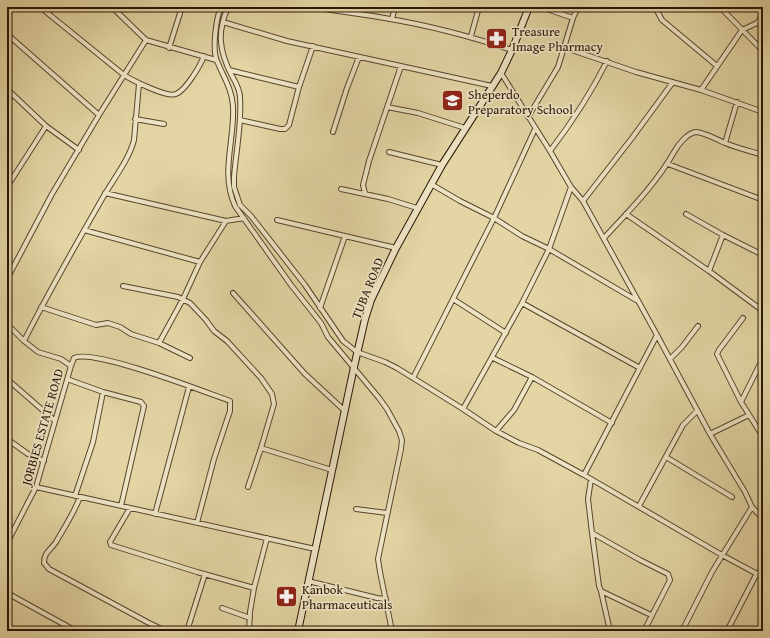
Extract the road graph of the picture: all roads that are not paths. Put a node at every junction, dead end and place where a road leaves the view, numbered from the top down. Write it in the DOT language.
graph roads {
  1 [pos="40,7"];
  2 [pos="112,7"];
  3 [pos="182,7"];
  4 [pos="221,7"];
  5 [pos="228,7"];
  6 [pos="314,7"];
  7 [pos="395,7"];
  8 [pos="479,7"];
  9 [pos="529,7"];
  10 [pos="542,7"];
  11 [pos="578,7"];
  12 [pos="655,7"];
  13 [pos="720,7"];
  14 [pos="763,14"];
  15 [pos="573,18"];
  16 [pos="392,19"];
  17 [pos="223,22"];
  18 [pos="742,30"];
  19 [pos="7,34"];
  20 [pos="471,36"];
  21 [pos="146,40"];
  22 [pos="313,46"];
  23 [pos="563,47"];
  24 [pos="169,48"];
  25 [pos="512,50"];
  26 [pos="763,51"];
  27 [pos="204,56"];
  28 [pos="359,57"];
  29 [pos="216,60"];
  30 [pos="607,61"];
  31 [pos="401,66"];
  32 [pos="717,66"];
  33 [pos="229,70"];
  34 [pos="501,73"];
  35 [pos="124,75"];
  36 [pos="673,82"];
  37 [pos="139,84"];
  38 [pos="492,86"];
  39 [pos="299,87"];
  40 [pos="7,90"];
  41 [pos="701,90"];
  42 [pos="12,94"];
  43 [pos="736,102"];
  44 [pos="7,103"];
  45 [pos="386,107"];
  46 [pos="763,112"];
  47 [pos="99,115"];
  48 [pos="528,117"];
  49 [pos="135,119"];
  50 [pos="240,120"];
  51 [pos="164,124"];
  52 [pos="46,126"];
  53 [pos="465,128"];
  54 [pos="535,129"];
  55 [pos="333,132"];
  56 [pos="725,143"];
  57 [pos="79,150"];
  58 [pos="550,151"];
  59 [pos="389,152"];
  60 [pos="763,156"];
  61 [pos="668,164"];
  62 [pos="442,165"];
  63 [pos="431,184"];
  64 [pos="571,187"];
  65 [pos="7,188"];
  66 [pos="341,189"];
  67 [pos="105,193"];
  68 [pos="365,193"];
  69 [pos="763,200"];
  70 [pos="583,201"];
  71 [pos="417,208"];
  72 [pos="626,214"];
  73 [pos="686,214"];
  74 [pos="244,218"];
  75 [pos="494,218"];
  76 [pos="277,220"];
  77 [pos="226,221"];
  78 [pos="84,230"];
  79 [pos="723,235"];
  80 [pos="345,236"];
  81 [pos="604,238"];
  82 [pos="396,248"];
  83 [pos="548,249"];
  84 [pos="763,255"];
  85 [pos="200,262"];
  86 [pos="7,266"];
  87 [pos="12,269"];
  88 [pos="709,271"];
  89 [pos="7,279"];
  90 [pos="123,286"];
  91 [pos="233,293"];
  92 [pos="183,299"];
  93 [pos="453,299"];
  94 [pos="637,300"];
  95 [pos="522,303"];
  96 [pos="41,307"];
  97 [pos="320,308"];
  98 [pos="763,311"];
  99 [pos="743,318"];
  100 [pos="7,324"];
  101 [pos="698,326"];
  102 [pos="506,333"];
  103 [pos="657,335"];
  104 [pos="24,341"];
  105 [pos="159,343"];
  106 [pos="357,352"];
  107 [pos="190,358"];
  108 [pos="493,358"];
  109 [pos="763,358"];
  110 [pos="670,359"];
  111 [pos="71,366"];
  112 [pos="354,367"];
  113 [pos="640,368"];
  114 [pos="532,377"];
  115 [pos="413,378"];
  116 [pos="7,379"];
  117 [pos="67,379"];
  118 [pos="189,387"];
  119 [pos="103,392"];
  120 [pos="741,402"];
  121 [pos="463,409"];
  122 [pos="345,411"];
  123 [pos="697,411"];
  124 [pos="749,415"];
  125 [pos="54,420"];
  126 [pos="612,423"];
  127 [pos="496,432"];
  128 [pos="710,434"];
  129 [pos="763,437"];
  130 [pos="7,439"];
  131 [pos="261,448"];
  132 [pos="666,457"];
  133 [pos="44,461"];
  134 [pos="332,470"];
  135 [pos="584,475"];
  136 [pos="591,479"];
  137 [pos="36,487"];
  138 [pos="248,487"];
  139 [pos="77,496"];
  140 [pos="732,497"];
  141 [pos="121,506"];
  142 [pos="639,506"];
  143 [pos="752,507"];
  144 [pos="130,508"];
  145 [pos="356,509"];
  146 [pos="155,514"];
  147 [pos="387,514"];
  148 [pos="763,519"];
  149 [pos="197,523"];
  150 [pos="592,533"];
  151 [pos="267,538"];
  152 [pos="7,543"];
  153 [pos="315,549"];
  154 [pos="722,555"];
  155 [pos="757,573"];
  156 [pos="205,574"];
  157 [pos="763,577"];
  158 [pos="308,581"];
  159 [pos="254,588"];
  160 [pos="601,591"];
  161 [pos="7,593"];
  162 [pos="386,599"];
  163 [pos="222,608"];
  164 [pos="651,615"];
  165 [pos="250,618"];
  166 [pos="218,629"];
  167 [pos="76,631"];
  168 [pos="166,631"];
  169 [pos="187,631"];
  170 [pos="224,631"];
  171 [pos="249,631"];
  172 [pos="298,631"];
  173 [pos="392,631"];
  174 [pos="610,631"];
  175 [pos="644,631"];
  176 [pos="682,631"];
  177 [pos="727,631"];
  1 -- 35 [label="street"];
  2 -- 21 [label="street"];
  3 -- 24 [label="street"];
  4 -- 29 [label="street"];
  5 -- 17 [label="street"];
  6 -- 16 [label="street"];
  7 -- 16 [label="street"];
  8 -- 20 [label="street"];
  9 -- 25 [label="street, TUBA ROAD"];
  10 -- 15 [label="street"];
  11 -- 15 [label="street"];
  12 -- 32 [label="street"];
  13 -- 18 [label="street"];
  14 -- 18 [label="street"];
  15 -- 23 [label="street"];
  16 -- 20 [label="street"];
  17 -- 22 [label="street"];
  17 -- 33 [label="street"];
  18 -- 26 [label="street"];
  18 -- 32 [label="street"];
  19 -- 47 [label="street"];
  20 -- 25 [label="street"];
  21 -- 24 [label="street"];
  21 -- 35 [label="street"];
  22 -- 28 [label="street"];
  22 -- 39 [label="street"];
  23 -- 30 [label="street"];
  23 -- 48 [label="street"];
  24 -- 27 [label="street"];
  25 -- 34 [label="street, TUBA ROAD"];
  27 -- 29 [label="street"];
  27 -- 37 [label="street"];
  28 -- 31 [label="street"];
  28 -- 55 [label="street"];
  29 -- 74 [label="street"];
  30 -- 36 [label="street"];
  30 -- 58 [label="street"];
  31 -- 38 [label="street"];
  31 -- 45 [label="street"];
  32 -- 41 [label="street"];
  33 -- 39 [label="street"];
  33 -- 50 [label="street"];
  34 -- 38 [label="street, TUBA ROAD"];
  34 -- 48 [label="street"];
  35 -- 37 [label="street"];
  35 -- 47 [label="street"];
  36 -- 41 [label="street"];
  36 -- 70 [label="street"];
  37 -- 49 [label="street"];
  38 -- 53 [label="street, TUBA ROAD"];
  39 -- 50 [label="street"];
  40 -- 42 [label="street"];
  41 -- 43 [label="street"];
  42 -- 44 [label="street"];
  42 -- 52 [label="street"];
  43 -- 46 [label="street"];
  43 -- 56 [label="street"];
  45 -- 53 [label="street"];
  45 -- 68 [label="street"];
  47 -- 57 [label="street"];
  48 -- 54 [label="street"];
  49 -- 51 [label="street"];
  49 -- 67 [label="street"];
  50 -- 97 [label="street"];
  52 -- 57 [label="street"];
  52 -- 65 [label="street"];
  53 -- 62 [label="street, TUBA ROAD"];
  54 -- 58 [label="street"];
  54 -- 75 [label="street"];
  56 -- 60 [label="street"];
  56 -- 61 [label="street"];
  57 -- 87 [label="street"];
  58 -- 64 [label="street"];
  59 -- 62 [label="street"];
  61 -- 69 [label="street"];
  61 -- 72 [label="street"];
  62 -- 63 [label="street, TUBA ROAD"];
  63 -- 71 [label="street, TUBA ROAD"];
  63 -- 75 [label="street"];
  64 -- 70 [label="street"];
  64 -- 83 [label="street"];
  66 -- 68 [label="street"];
  67 -- 77 [label="street"];
  67 -- 78 [label="street"];
  68 -- 71 [label="street"];
  70 -- 81 [label="street"];
  71 -- 82 [label="street, TUBA ROAD"];
  72 -- 81 [label="street"];
  72 -- 88 [label="street"];
  73 -- 79 [label="street"];
  74 -- 77 [label="street"];
  74 -- 112 [label="street"];
  75 -- 83 [label="street"];
  75 -- 93 [label="street"];
  76 -- 80 [label="street"];
  77 -- 85 [label="street"];
  78 -- 85 [label="street"];
  78 -- 96 [label="street"];
  79 -- 84 [label="street"];
  79 -- 88 [label="street"];
  80 -- 82 [label="street"];
  80 -- 97 [label="street"];
  81 -- 94 [label="street"];
  82 -- 106 [label="street, TUBA ROAD"];
  83 -- 94 [label="street"];
  83 -- 95 [label="street"];
  85 -- 92 [label="street"];
  86 -- 87 [label="street"];
  87 -- 89 [label="street"];
  88 -- 98 [label="street"];
  90 -- 92 [label="street"];
  91 -- 122 [label="street"];
  92 -- 105 [label="street"];
  92 -- 131 [label="street"];
  93 -- 102 [label="street"];
  93 -- 115 [label="street"];
  94 -- 103 [label="street"];
  95 -- 102 [label="street"];
  95 -- 113 [label="street"];
  96 -- 104 [label="street"];
  96 -- 105 [label="street"];
  97 -- 106 [label="street"];
  99 -- 120 [label="street"];
  100 -- 104 [label="street"];
  101 -- 110 [label="street"];
  102 -- 108 [label="street"];
  103 -- 110 [label="street"];
  103 -- 113 [label="street"];
  104 -- 111 [label="street"];
  105 -- 107 [label="street"];
  106 -- 112 [label="street, TUBA ROAD"];
  106 -- 115 [label="street"];
  108 -- 114 [label="street"];
  108 -- 121 [label="street"];
  109 -- 120 [label="street"];
  110 -- 123 [label="street"];
  111 -- 117 [label="street, JORBIES ESTATE ROAD"];
  111 -- 118 [label="street, JORBIES ESTATE ROAD"];
  112 -- 122 [label="street, TUBA ROAD"];
  112 -- 147 [label="street"];
  113 -- 126 [label="street"];
  114 -- 126 [label="street"];
  114 -- 127 [label="street"];
  115 -- 121 [label="street"];
  116 -- 125 [label="street"];
  117 -- 119 [label="street"];
  117 -- 125 [label="street, JORBIES ESTATE ROAD"];
  118 -- 146 [label="street"];
  118 -- 149 [label="street"];
  119 -- 139 [label="street"];
  119 -- 141 [label="street"];
  120 -- 124 [label="street"];
  121 -- 127 [label="street"];
  122 -- 134 [label="street, TUBA ROAD"];
  123 -- 128 [label="street"];
  123 -- 132 [label="street"];
  124 -- 128 [label="street"];
  124 -- 129 [label="street"];
  125 -- 133 [label="street, JORBIES ESTATE ROAD"];
  126 -- 135 [label="street"];
  127 -- 135 [label="street"];
  128 -- 143 [label="street"];
  130 -- 133 [label="street"];
  131 -- 134 [label="street"];
  131 -- 138 [label="street"];
  132 -- 140 [label="street"];
  132 -- 142 [label="street"];
  133 -- 137 [label="street, JORBIES ESTATE ROAD"];
  134 -- 153 [label="street, TUBA ROAD"];
  135 -- 136 [label="street"];
  136 -- 142 [label="street"];
  136 -- 150 [label="street"];
  137 -- 139 [label="street"];
  137 -- 152 [label="street, JORBIES ESTATE ROAD"];
  139 -- 141 [label="street"];
  139 -- 168 [label="street"];
  141 -- 144 [label="street"];
  142 -- 154 [label="street"];
  143 -- 148 [label="street"];
  143 -- 154 [label="street"];
  144 -- 146 [label="street"];
  144 -- 156 [label="street"];
  145 -- 147 [label="street"];
  146 -- 149 [label="street"];
  147 -- 162 [label="street"];
  149 -- 151 [label="street"];
  150 -- 160 [label="street"];
  150 -- 164 [label="street"];
  151 -- 153 [label="street"];
  151 -- 159 [label="street"];
  153 -- 158 [label="street, TUBA ROAD"];
  154 -- 155 [label="street"];
  154 -- 176 [label="street"];
  155 -- 157 [label="street"];
  155 -- 177 [label="street"];
  156 -- 159 [label="street"];
  156 -- 169 [label="street"];
  158 -- 162 [label="street"];
  158 -- 172 [label="street, TUBA ROAD"];
  159 -- 165 [label="street"];
  160 -- 164 [label="street"];
  160 -- 174 [label="street"];
  161 -- 167 [label="street"];
  162 -- 173 [label="street"];
  163 -- 165 [label="street"];
  164 -- 175 [label="street"];
  165 -- 171 [label="street"];
  166 -- 170 [label="street"];
}
